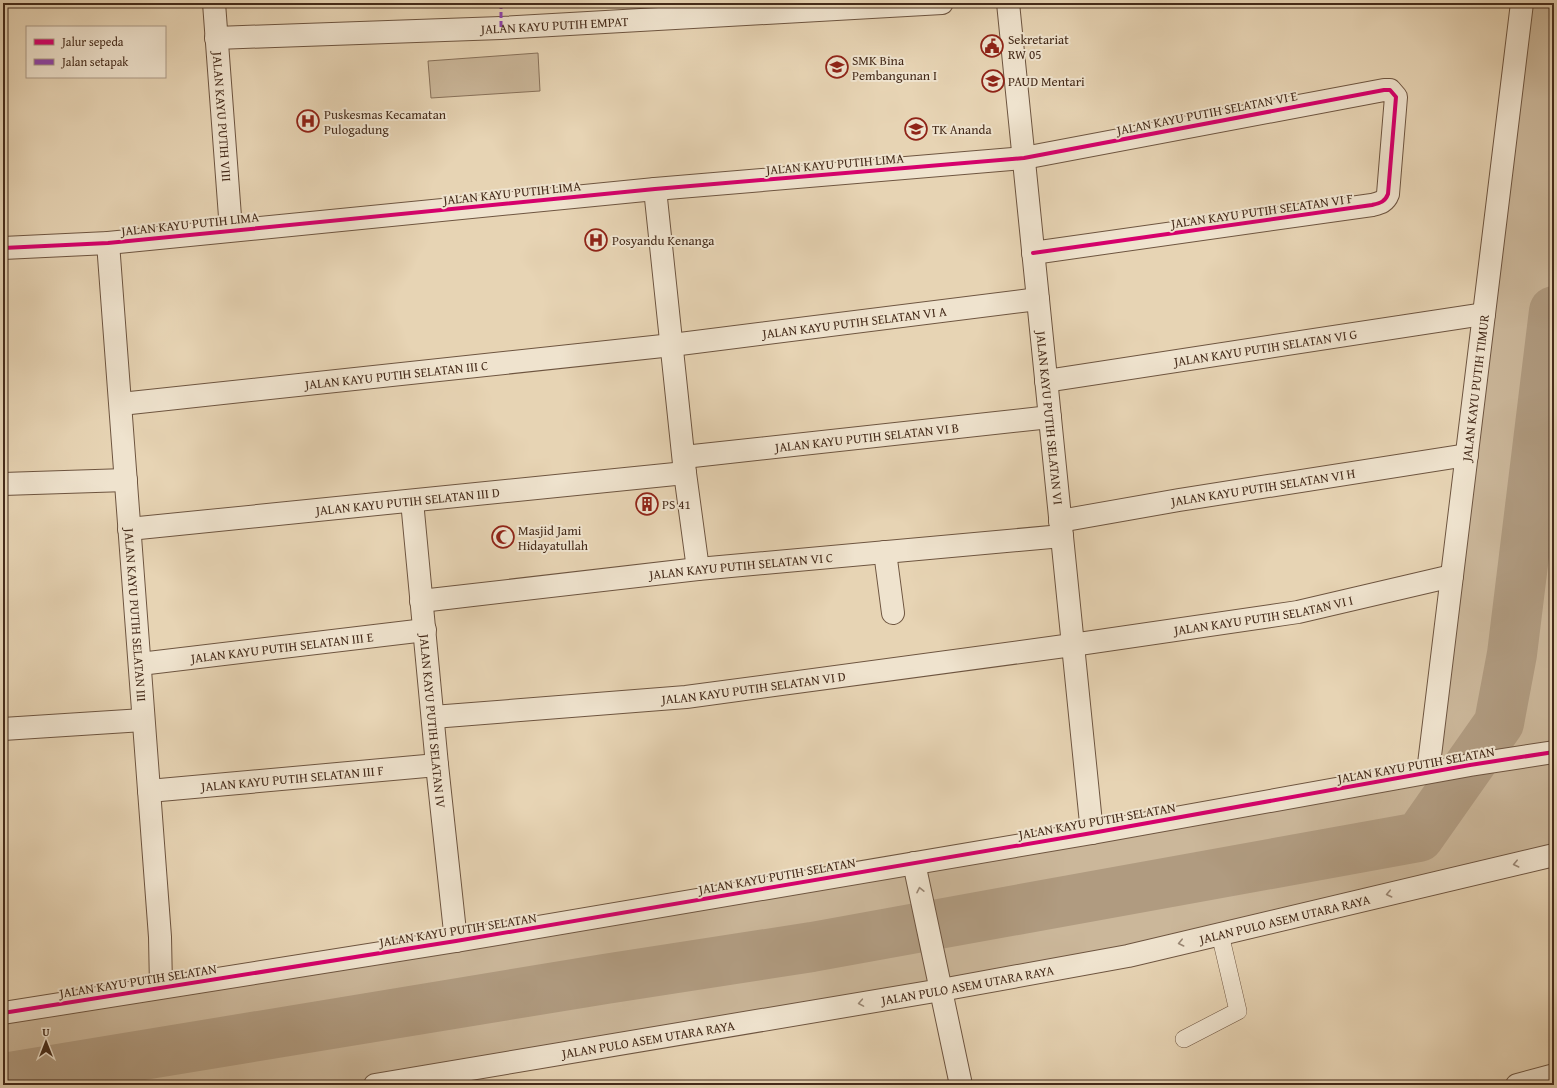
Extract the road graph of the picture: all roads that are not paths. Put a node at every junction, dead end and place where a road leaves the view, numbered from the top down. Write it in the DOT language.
graph roads {
  1 [pos="214,3"];
  2 [pos="942,3"];
  3 [pos="1008,3"];
  4 [pos="1522,3"];
  5 [pos="800,6"];
  6 [pos="216,38"];
  7 [pos="1394,93"];
  8 [pos="1024,158"];
  9 [pos="655,189"];
  10 [pos="231,230"];
  11 [pos="108,243"];
  12 [pos="3,248"];
  13 [pos="1033,254"];
  14 [pos="1038,298"];
  15 [pos="1484,314"];
  16 [pos="672,345"];
  17 [pos="1046,381"];
  18 [pos="120,404"];
  19 [pos="1050,417"];
  20 [pos="1467,455"];
  21 [pos="684,465"];
  22 [pos="126,480"];
  23 [pos="3,484"];
  24 [pos="412,501"];
  25 [pos="129,528"];
  26 [pos="1061,528"];
  27 [pos="885,552"];
  28 [pos="698,569"];
  29 [pos="1452,576"];
  30 [pos="421,601"];
  31 [pos="893,613"];
  32 [pos="425,630"];
  33 [pos="1072,645"];
  34 [pos="140,664"];
  35 [pos="433,717"];
  36 [pos="143,720"];
  37 [pos="3,730"];
  38 [pos="1544,754"];
  39 [pos="437,765"];
  40 [pos="1433,772"];
  41 [pos="149,791"];
  42 [pos="1092,833"];
  43 [pos="1554,855"];
  44 [pos="914,863"];
  45 [pos="1220,934"];
  46 [pos="456,941"];
  47 [pos="161,987"];
  48 [pos="941,990"];
  49 [pos="3,1013"];
  50 [pos="1184,1039"];
  51 [pos="1554,1075"];
  52 [pos="375,1085"];
  53 [pos="961,1085"];
  54 [pos="1517,1085"];
  1 -- 6 [label="street, JALAN KAYU PUTIH VIII"];
  2 -- 5 [label="street, JALAN KAYU PUTIH EMPAT"];
  3 -- 8 [label="street, JALAN KAYU PUTIH SELATAN VI"];
  4 -- 15 [label="street, JALAN KAYU PUTIH TIMUR"];
  5 -- 6 [label="street, JALAN KAYU PUTIH EMPAT"];
  6 -- 10 [label="street, JALAN KAYU PUTIH VIII"];
  7 -- 8 [label="street, JALAN KAYU PUTIH SELATAN VI E"];
  7 -- 13 [label="street, JALAN KAYU PUTIH SELATAN VI F"];
  8 -- 9 [label="street, JALAN KAYU PUTIH LIMA"];
  8 -- 13 [label="street, JALAN KAYU PUTIH SELATAN VI"];
  9 -- 10 [label="street, JALAN KAYU PUTIH LIMA"];
  9 -- 16 [label="street"];
  10 -- 11 [label="street, JALAN KAYU PUTIH LIMA"];
  11 -- 12 [label="street, JALAN KAYU PUTIH LIMA"];
  11 -- 18 [label="street, JALAN KAYU PUTIH SELATAN III"];
  13 -- 14 [label="street, JALAN KAYU PUTIH SELATAN VI"];
  14 -- 16 [label="street, JALAN KAYU PUTIH SELATAN VI A"];
  14 -- 17 [label="street, JALAN KAYU PUTIH SELATAN VI"];
  15 -- 17 [label="street, JALAN KAYU PUTIH SELATAN VI G"];
  15 -- 20 [label="street, JALAN KAYU PUTIH TIMUR"];
  16 -- 18 [label="street, JALAN KAYU PUTIH SELATAN III C"];
  16 -- 21 [label="street"];
  17 -- 19 [label="street, JALAN KAYU PUTIH SELATAN VI"];
  18 -- 22 [label="street, JALAN KAYU PUTIH SELATAN III"];
  19 -- 21 [label="street, JALAN KAYU PUTIH SELATAN VI B"];
  19 -- 26 [label="street, JALAN KAYU PUTIH SELATAN VI"];
  20 -- 26 [label="street, JALAN KAYU PUTIH SELATAN VI H"];
  20 -- 29 [label="street, JALAN KAYU PUTIH TIMUR"];
  21 -- 24 [label="street, JALAN KAYU PUTIH SELATAN III D"];
  21 -- 28 [label="street"];
  22 -- 23 [label="street"];
  22 -- 25 [label="street, JALAN KAYU PUTIH SELATAN III"];
  24 -- 25 [label="street, JALAN KAYU PUTIH SELATAN III D"];
  24 -- 30 [label="street, JALAN KAYU PUTIH SELATAN IV"];
  25 -- 34 [label="street, JALAN KAYU PUTIH SELATAN III"];
  26 -- 27 [label="street, JALAN KAYU PUTIH SELATAN VI C"];
  26 -- 33 [label="street, JALAN KAYU PUTIH SELATAN VI"];
  27 -- 28 [label="street, JALAN KAYU PUTIH SELATAN VI C"];
  27 -- 31 [label="street"];
  28 -- 30 [label="street, JALAN KAYU PUTIH SELATAN VI C"];
  29 -- 33 [label="street, JALAN KAYU PUTIH SELATAN VI I"];
  29 -- 40 [label="street, JALAN KAYU PUTIH TIMUR"];
  30 -- 32 [label="street, JALAN KAYU PUTIH SELATAN IV"];
  32 -- 34 [label="street, JALAN KAYU PUTIH SELATAN III E"];
  32 -- 35 [label="street, JALAN KAYU PUTIH SELATAN IV"];
  33 -- 35 [label="street, JALAN KAYU PUTIH SELATAN VI D"];
  33 -- 42 [label="street, JALAN KAYU PUTIH SELATAN VI"];
  34 -- 36 [label="street, JALAN KAYU PUTIH SELATAN III"];
  35 -- 39 [label="street, JALAN KAYU PUTIH SELATAN IV"];
  36 -- 37 [label="street"];
  36 -- 41 [label="street, JALAN KAYU PUTIH SELATAN III"];
  38 -- 40 [label="street, JALAN KAYU PUTIH SELATAN"];
  39 -- 41 [label="street, JALAN KAYU PUTIH SELATAN III F"];
  39 -- 46 [label="street, JALAN KAYU PUTIH SELATAN IV"];
  40 -- 42 [label="street, JALAN KAYU PUTIH SELATAN"];
  41 -- 47 [label="street, JALAN KAYU PUTIH SELATAN III"];
  42 -- 44 [label="street, JALAN KAYU PUTIH SELATAN"];
  43 -- 45 [label="street, JALAN PULO ASEM UTARA RAYA, one-way"];
  44 -- 46 [label="street, JALAN KAYU PUTIH SELATAN"];
  48 -- 44 [label="street, one-way"];
  45 -- 48 [label="street, JALAN PULO ASEM UTARA RAYA, one-way"];
  45 -- 50 [label="lane"];
  46 -- 47 [label="street, JALAN KAYU PUTIH SELATAN"];
  47 -- 49 [label="street, JALAN KAYU PUTIH SELATAN"];
  48 -- 52 [label="street, JALAN PULO ASEM UTARA RAYA, one-way"];
  48 -- 53 [label="street"];
  51 -- 54 [label="street"];
}
